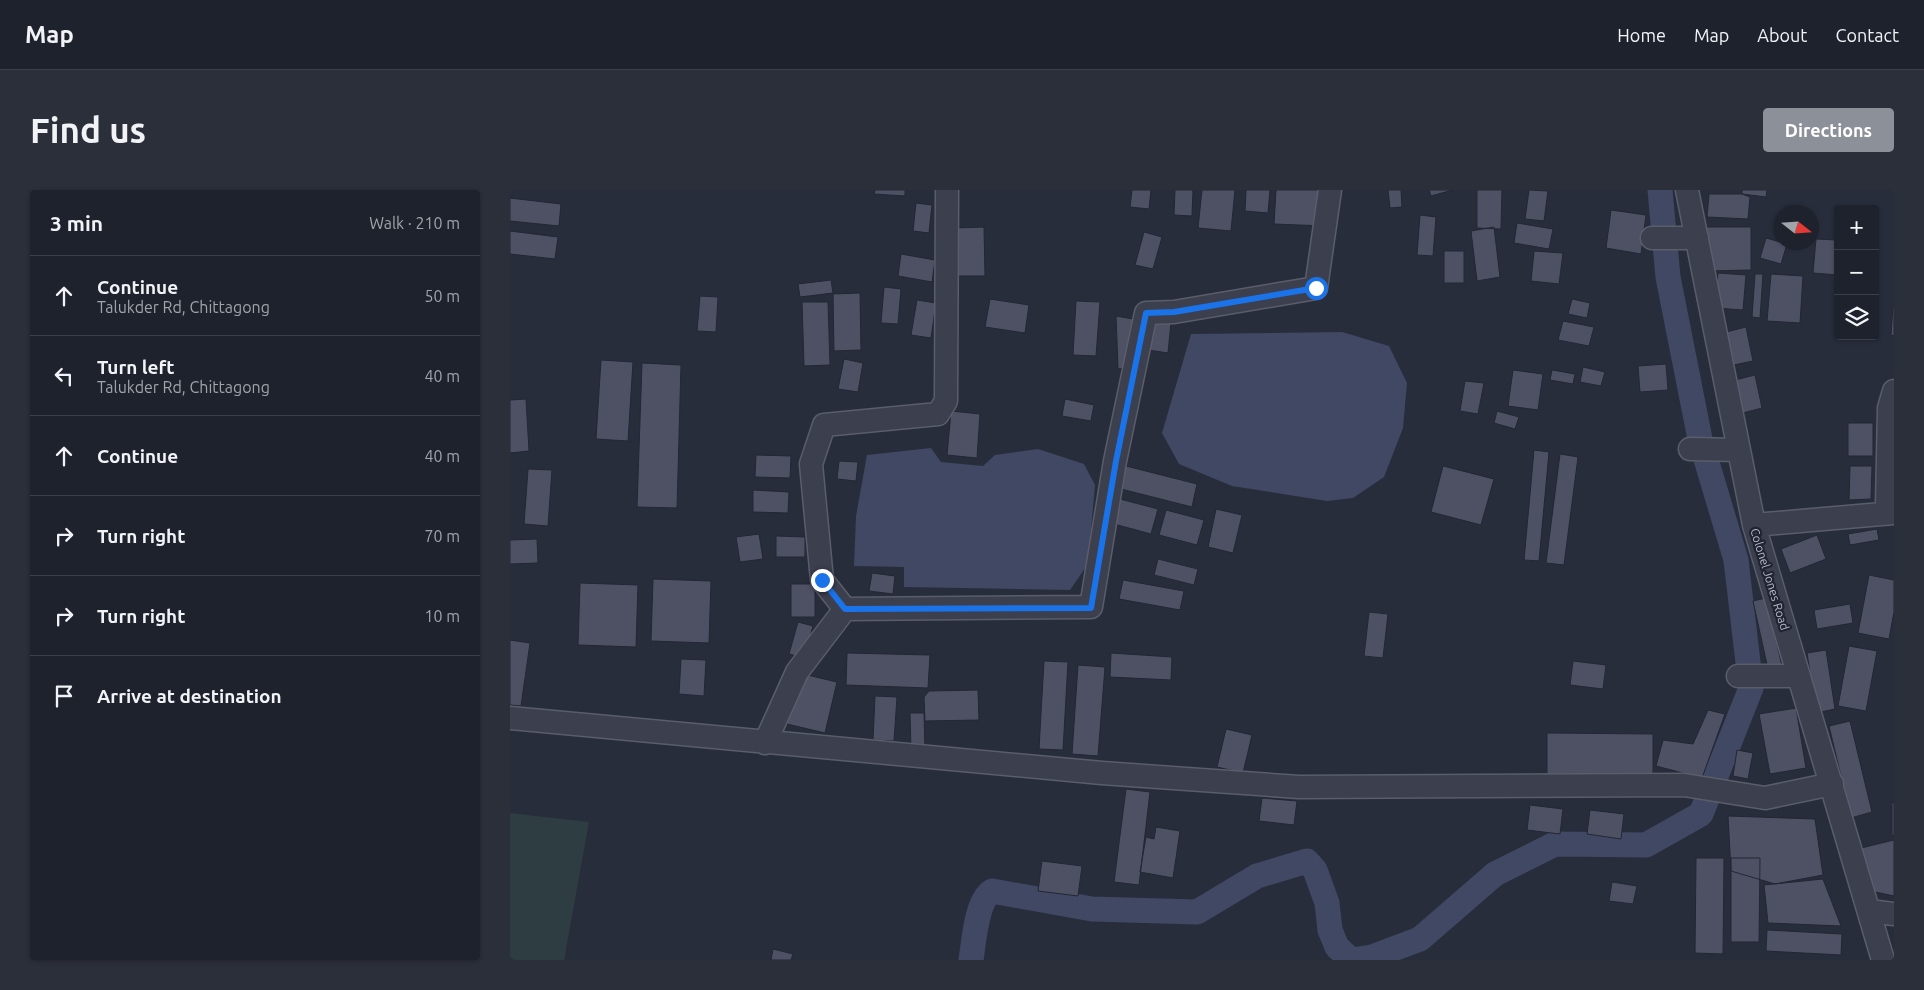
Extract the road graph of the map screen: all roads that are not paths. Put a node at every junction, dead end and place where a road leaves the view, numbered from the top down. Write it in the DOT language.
graph roads {
  1 [pos="947,190"];
  2 [pos="1330,190"];
  3 [pos="1688,190"];
  4 [pos="1652,238"];
  5 [pos="1695,238"];
  6 [pos="1894,391"];
  7 [pos="1690,449"];
  8 [pos="1735,450"];
  9 [pos="1892,513"];
  10 [pos="1754,525"];
  11 [pos="845,609"];
  12 [pos="1738,676"];
  13 [pos="1790,676"];
  14 [pos="510,718"];
  15 [pos="765,743"];
  16 [pos="1832,784"];
  17 [pos="1870,911"];
  18 [pos="1894,914"];
  19 [pos="1883,960"];
  1 -- 11 [label="street"];
  2 -- 11 [label="street"];
  3 -- 5 [label="street, Colonel Jones Road"];
  4 -- 5 [label="street"];
  5 -- 8 [label="street, Colonel Jones Road"];
  6 -- 9 [label="street"];
  7 -- 8 [label="street"];
  8 -- 10 [label="street, Colonel Jones Road"];
  9 -- 10 [label="street"];
  10 -- 13 [label="street, Colonel Jones Road"];
  11 -- 15 [label="street"];
  12 -- 13 [label="street"];
  13 -- 16 [label="street, Colonel Jones Road"];
  14 -- 15 [label="street"];
  15 -- 16 [label="street"];
  16 -- 17 [label="street, Colonel Jones Road"];
  17 -- 18 [label="street"];
  17 -- 19 [label="street, Colonel Jones Road"];
}
